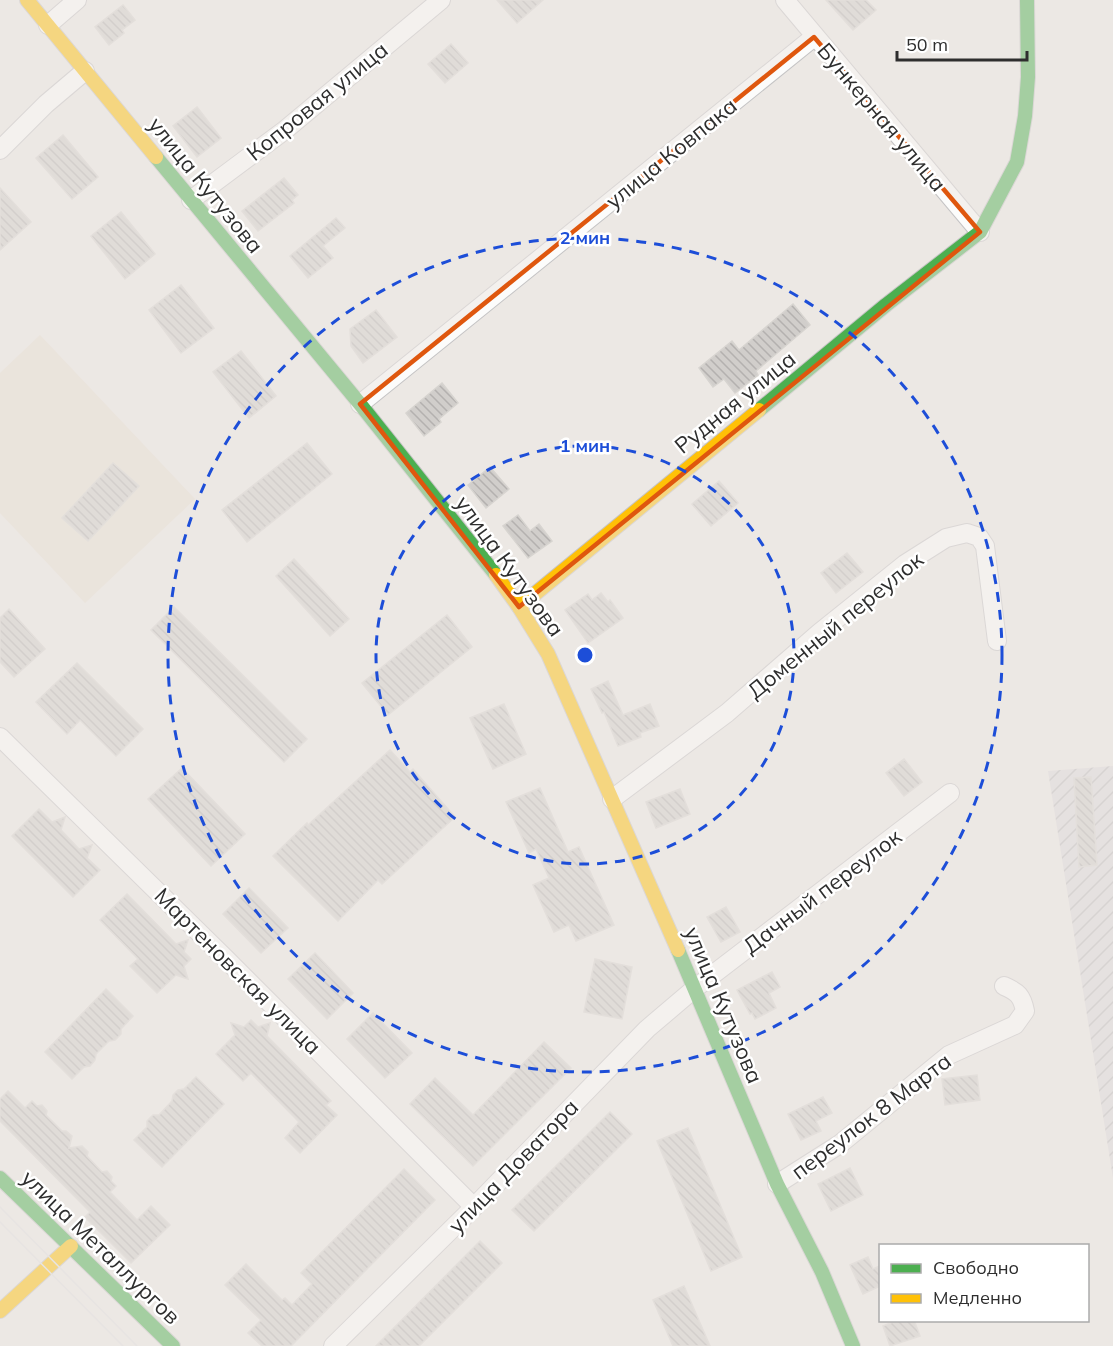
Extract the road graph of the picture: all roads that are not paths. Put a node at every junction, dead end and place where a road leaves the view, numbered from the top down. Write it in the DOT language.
graph roads {
  1 [pos="27,0"];
  2 [pos="77,0"];
  3 [pos="441,0"];
  4 [pos="785,0"];
  5 [pos="1027,0"];
  6 [pos="48,25"];
  7 [pos="814,37"];
  8 [pos="85,71"];
  9 [pos="0,150"];
  10 [pos="191,200"];
  11 [pos="980,232"];
  12 [pos="360,404"];
  13 [pos="519,607"];
  14 [pos="997,641"];
  15 [pos="0,737"];
  16 [pos="950,793"];
  17 [pos="612,800"];
  18 [pos="1004,987"];
  19 [pos="694,989"];
  20 [pos="0,1178"];
  21 [pos="777,1184"];
  22 [pos="474,1207"];
  23 [pos="71,1246"];
  24 [pos="0,1311"];
  25 [pos="173,1346"];
  26 [pos="333,1346"];
  27 [pos="853,1346"];
  1 -- 6 [label="main road, улица Кутузова"];
  2 -- 6 [label="street"];
  3 -- 10 [label="street, Копровая улица"];
  4 -- 7 [label="street, Бункерная улица"];
  5 -- 11 [label="main road"];
  6 -- 8 [label="main road, улица Кутузова"];
  7 -- 11 [label="street, Бункерная улица"];
  7 -- 12 [label="street, улица Ковпака"];
  8 -- 9 [label="street"];
  8 -- 10 [label="main road, улица Кутузова"];
  10 -- 12 [label="main road, улица Кутузова"];
  11 -- 13 [label="main road, Рудная улица"];
  12 -- 13 [label="main road, улица Кутузова"];
  13 -- 17 [label="main road, улица Кутузова"];
  14 -- 17 [label="street, Доменный переулок"];
  15 -- 22 [label="street, Мартеновская улица"];
  16 -- 19 [label="street, Дачный переулок"];
  17 -- 19 [label="main road, улица Кутузова"];
  18 -- 21 [label="street, переулок 8 Марта"];
  19 -- 21 [label="main road, улица Кутузова"];
  19 -- 22 [label="street, улица Доватора"];
  20 -- 23 [label="main road, улица Металлургов"];
  21 -- 27 [label="main road, улица Кутузова"];
  22 -- 26 [label="street, улица Доватора"];
  23 -- 24 [label="main road"];
  23 -- 25 [label="main road, улица Металлургов"];
}
